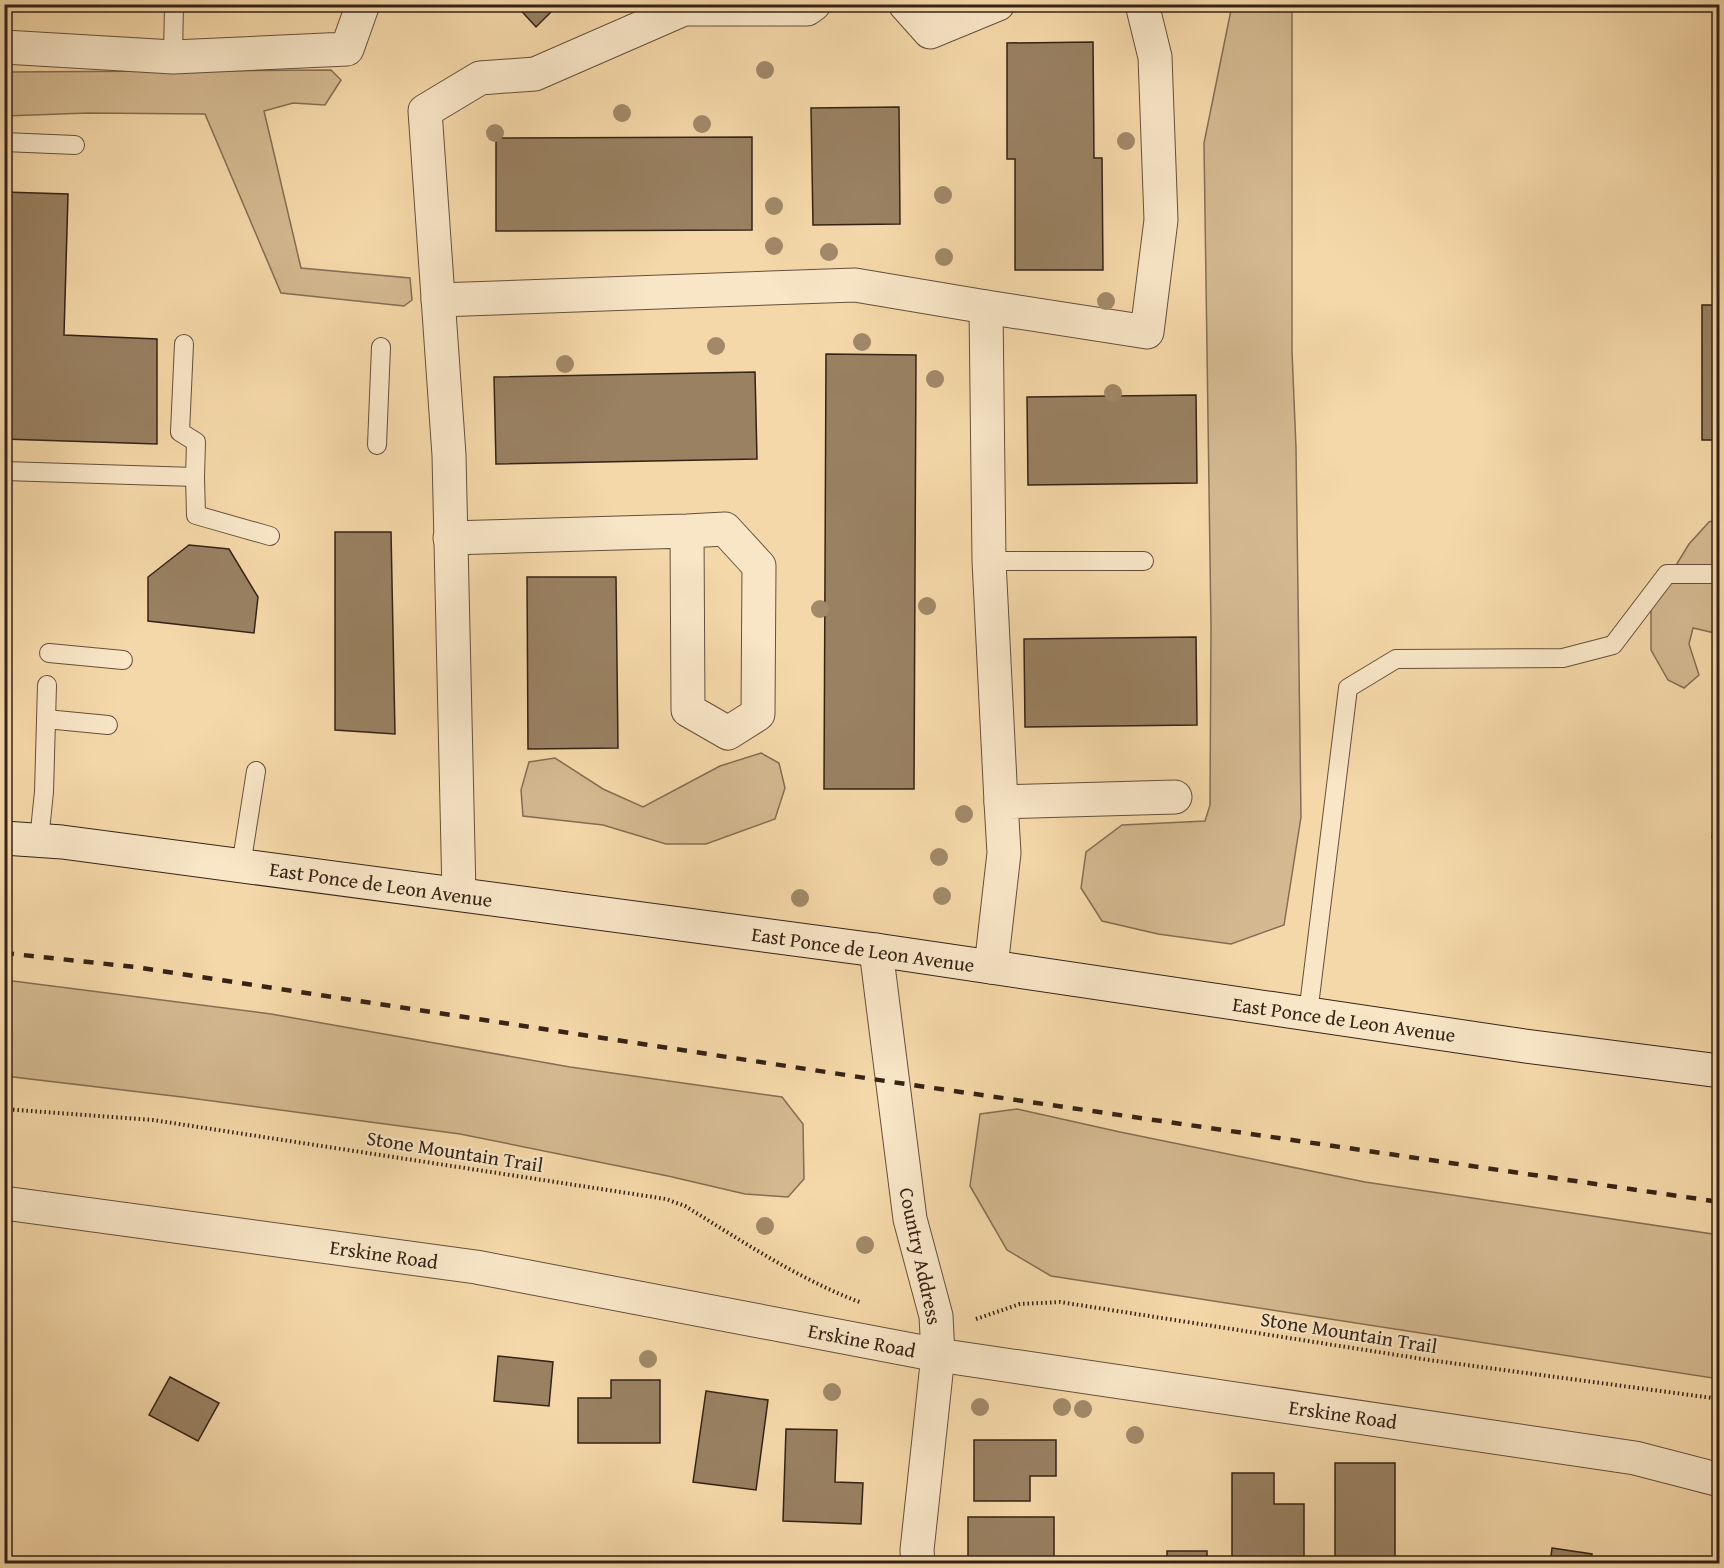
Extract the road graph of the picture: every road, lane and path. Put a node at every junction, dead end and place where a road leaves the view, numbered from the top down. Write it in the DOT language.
graph roads {
  1 [pos="174,4"];
  2 [pos="363,4"];
  3 [pos="814,4"];
  4 [pos="905,4"];
  5 [pos="998,4"];
  6 [pos="1142,4"];
  7 [pos="4,47"];
  8 [pos="173,57"];
  9 [pos="4,142"];
  10 [pos="75,145"];
  11 [pos="438,300"];
  12 [pos="986,308"];
  13 [pos="184,344"];
  14 [pos="381,347"];
  15 [pos="377,445"];
  16 [pos="4,471"];
  17 [pos="195,477"];
  18 [pos="687,531"];
  19 [pos="270,536"];
  20 [pos="450,538"];
  21 [pos="989,561"];
  22 [pos="1144,561"];
  23 [pos="1719,574"];
  24 [pos="49,653"];
  25 [pos="123,660"];
  26 [pos="47,685"];
  27 [pos="46,719"];
  28 [pos="108,725"];
  29 [pos="256,771"];
  30 [pos="1175,797"];
  31 [pos="1001,802"];
  32 [pos="4,838"];
  33 [pos="39,840"];
  34 [pos="241,866"];
  35 [pos="459,894"];
  36 [pos="876,950"];
  37 [pos="991,967"];
  38 [pos="1308,1014"];
  39 [pos="1719,1071"];
  40 [pos="4,1109"];
  41 [pos="4,1203"];
  42 [pos="866,1305"];
  43 [pos="976,1319"];
  44 [pos="938,1355"];
  45 [pos="1719,1399"];
  46 [pos="1719,1480"];
  47 [pos="918,1563"];
  1 -- 8 [label="lane"];
  2 -- 8 [label="street"];
  3 -- 11 [label="street"];
  4 -- 5 [label="street"];
  6 -- 12 [label="street"];
  7 -- 8 [label="street"];
  9 -- 10 [label="lane"];
  11 -- 12 [label="street"];
  11 -- 20 [label="street"];
  12 -- 21 [label="street"];
  13 -- 17 [label="lane"];
  14 -- 15 [label="lane"];
  16 -- 17 [label="lane"];
  17 -- 19 [label="lane"];
  18 -- 18 [label="street"];
  18 -- 20 [label="street"];
  20 -- 35 [label="street"];
  21 -- 22 [label="lane"];
  21 -- 31 [label="street"];
  23 -- 38 [label="lane"];
  24 -- 25 [label="lane"];
  26 -- 27 [label="lane"];
  27 -- 28 [label="lane"];
  27 -- 33 [label="lane"];
  29 -- 34 [label="lane"];
  30 -- 31 [label="street"];
  31 -- 37 [label="street"];
  32 -- 33 [label="street, East Ponce de Leon Avenue"];
  33 -- 34 [label="street, East Ponce de Leon Avenue"];
  34 -- 35 [label="street, East Ponce de Leon Avenue"];
  35 -- 36 [label="street, East Ponce de Leon Avenue"];
  36 -- 37 [label="street, East Ponce de Leon Avenue"];
  36 -- 44 [label="street, Country Address"];
  37 -- 38 [label="street, East Ponce de Leon Avenue"];
  38 -- 39 [label="street, East Ponce de Leon Avenue"];
  40 -- 42 [label="path, Stone Mountain Trail"];
  41 -- 44 [label="street, Erskine Road"];
  43 -- 45 [label="path, Stone Mountain Trail"];
  44 -- 46 [label="street, Erskine Road"];
  44 -- 47 [label="street, Country Address"];
}
